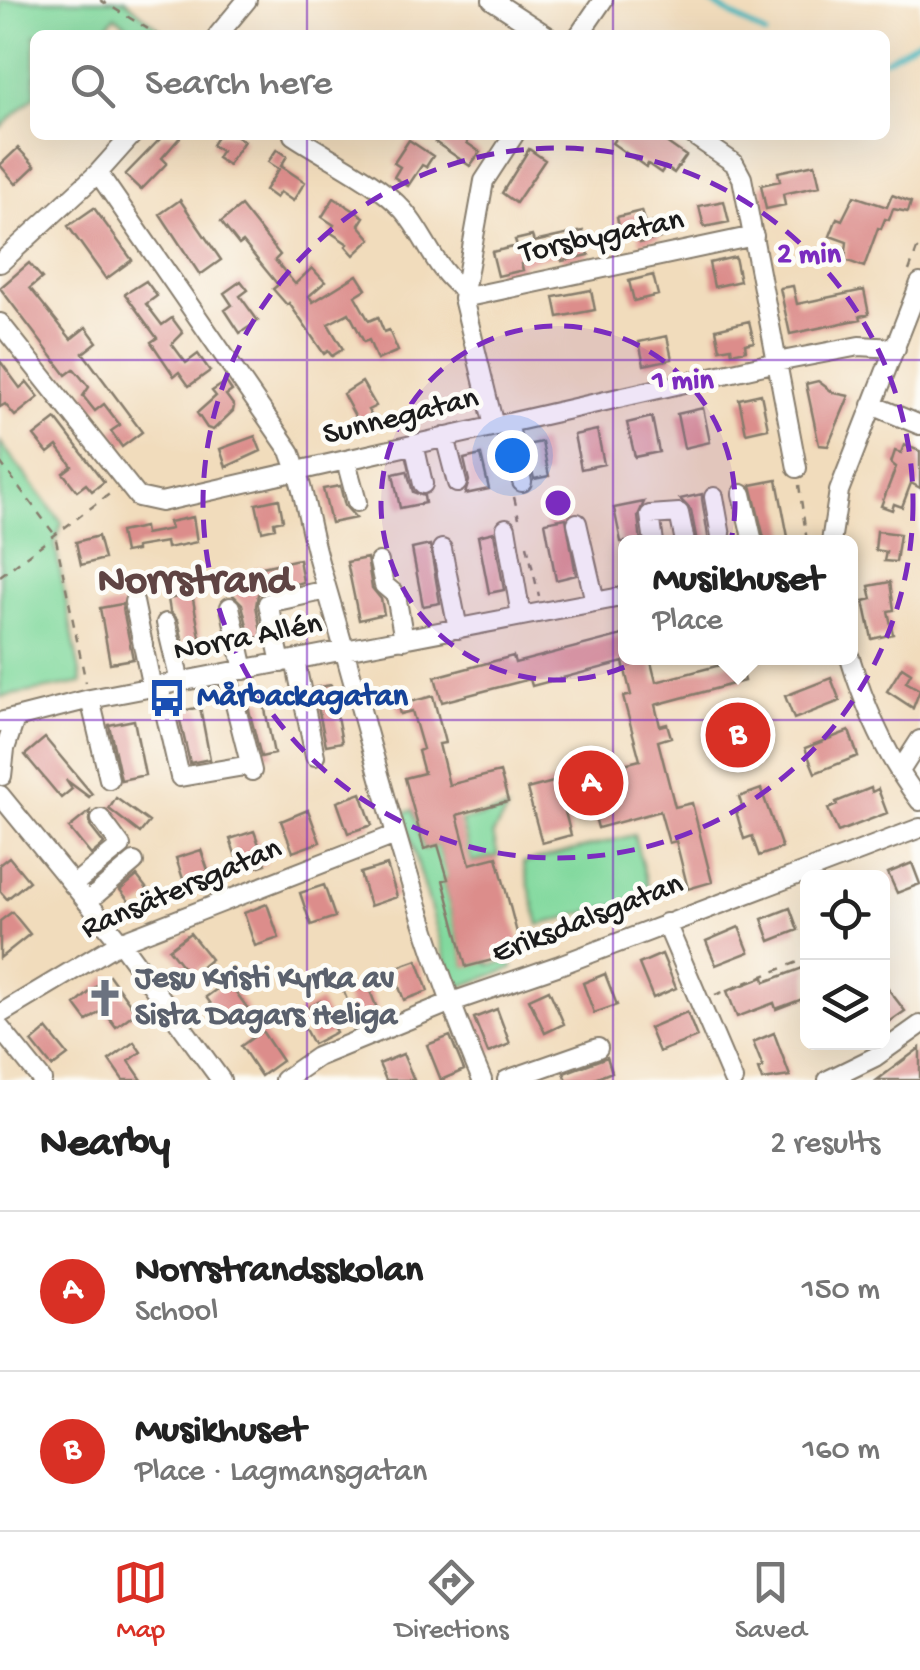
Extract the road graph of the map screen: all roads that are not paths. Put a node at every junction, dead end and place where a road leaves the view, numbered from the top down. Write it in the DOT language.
graph roads {
  1 [pos="247,0"];
  2 [pos="492,0"];
  3 [pos="603,0"];
  4 [pos="222,30"];
  5 [pos="538,30"];
  6 [pos="582,30"];
  7 [pos="128,140"];
  8 [pos="300,140"];
  9 [pos="511,140"];
  10 [pos="700,140"];
  11 [pos="98,173"];
  12 [pos="754,236"];
  13 [pos="0,264"];
  14 [pos="920,283"];
  15 [pos="464,294"];
  16 [pos="0,324"];
  17 [pos="896,348"];
  18 [pos="778,362"];
  19 [pos="872,404"];
  20 [pos="501,424"];
  21 [pos="920,426"];
  22 [pos="445,437"];
  23 [pos="414,444"];
  24 [pos="346,461"];
  25 [pos="797,468"];
  26 [pos="299,474"];
  27 [pos="522,482"];
  28 [pos="457,483"];
  29 [pos="423,484"];
  30 [pos="742,494"];
  31 [pos="714,497"];
  32 [pos="357,502"];
  33 [pos="577,524"];
  34 [pos="506,528"];
  35 [pos="653,535"];
  36 [pos="684,535"];
  37 [pos="721,535"];
  38 [pos="751,535"];
  39 [pos="832,535"];
  40 [pos="442,549"];
  41 [pos="380,562"];
  42 [pos="327,590"];
  43 [pos="618,598"];
  44 [pos="134,602"];
  45 [pos="595,602"];
  46 [pos="230,607"];
  47 [pos="521,616"];
  48 [pos="166,623"];
  49 [pos="458,629"];
  50 [pos="404,640"];
  51 [pos="345,652"];
  52 [pos="288,662"];
  53 [pos="853,665"];
  54 [pos="235,672"];
  55 [pos="180,682"];
  56 [pos="156,687"];
  57 [pos="90,699"];
  58 [pos="8,721"];
  59 [pos="920,740"];
  60 [pos="315,756"];
  61 [pos="900,771"];
  62 [pos="109,779"];
  63 [pos="5,792"];
  64 [pos="920,802"];
  65 [pos="101,820"];
  66 [pos="920,828"];
  67 [pos="0,830"];
  68 [pos="395,835"];
  69 [pos="134,862"];
  70 [pos="73,886"];
  71 [pos="87,902"];
  72 [pos="666,923"];
  73 [pos="120,942"];
  74 [pos="449,1003"];
  75 [pos="0,1014"];
  76 [pos="920,1026"];
  77 [pos="0,1028"];
  78 [pos="598,1048"];
  79 [pos="42,1080"];
  80 [pos="221,1080"];
  81 [pos="284,1080"];
  82 [pos="482,1080"];
  83 [pos="507,1080"];
  84 [pos="733,1080"];
  85 [pos="828,1080"];
  1 -- 4 [label="street"];
  2 -- 5 [label="street"];
  3 -- 6 [label="street"];
  7 -- 11 [label="street"];
  8 -- 15 [label="street"];
  9 -- 15 [label="street"];
  10 -- 12 [label="street"];
  11 -- 13 [label="street"];
  11 -- 26 [label="street"];
  12 -- 15 [label="street, Torsbygatan"];
  12 -- 18 [label="street"];
  14 -- 17 [label="street"];
  15 -- 20 [label="street"];
  16 -- 26 [label="street, Sunnegatan"];
  17 -- 18 [label="street, Sunnegatan"];
  17 -- 19 [label="street"];
  18 -- 20 [label="street, Sunnegatan"];
  18 -- 25 [label="street"];
  19 -- 21 [label="street"];
  19 -- 39 [label="street"];
  20 -- 22 [label="street, Sunnegatan"];
  20 -- 27 [label="street"];
  22 -- 23 [label="street, Sunnegatan"];
  22 -- 28 [label="street"];
  23 -- 24 [label="street, Sunnegatan"];
  23 -- 29 [label="street"];
  24 -- 26 [label="street, Sunnegatan"];
  24 -- 32 [label="street"];
  26 -- 42 [label="street"];
  30 -- 38 [label="street"];
  31 -- 37 [label="street"];
  33 -- 45 [label="street"];
  34 -- 47 [label="street"];
  35 -- 36 [label="street"];
  40 -- 49 [label="street"];
  41 -- 50 [label="street"];
  42 -- 51 [label="street"];
  42 -- 52 [label="street"];
  43 -- 45 [label="street, Norra Allén"];
  44 -- 56 [label="street"];
  45 -- 47 [label="street, Norra Allén"];
  46 -- 54 [label="street"];
  47 -- 49 [label="street, Norra Allén"];
  48 -- 55 [label="street"];
  49 -- 50 [label="street, Norra Allén"];
  50 -- 51 [label="street, Norra Allén"];
  51 -- 52 [label="street, Norra Allén"];
  51 -- 68 [label="street"];
  52 -- 54 [label="street, Norra Allén"];
  52 -- 60 [label="street"];
  53 -- 61 [label="street"];
  54 -- 55 [label="street, Norra Allén"];
  54 -- 56 [label="street"];
  55 -- 56 [label="street, Norra Allén"];
  56 -- 57 [label="street, Norra Allén"];
  57 -- 58 [label="street, Norra Allén"];
  57 -- 62 [label="street"];
  58 -- 63 [label="street"];
  59 -- 61 [label="street"];
  61 -- 64 [label="street"];
  63 -- 67 [label="street"];
  63 -- 70 [label="street"];
  65 -- 70 [label="street"];
  66 -- 72 [label="street, Eriksdalsgatan"];
  68 -- 73 [label="street, Ransätersgatan"];
  68 -- 74 [label="street"];
  69 -- 71 [label="street"];
  70 -- 71 [label="street"];
  71 -- 73 [label="street"];
  72 -- 74 [label="street, Eriksdalsgatan"];
  72 -- 84 [label="street"];
  73 -- 75 [label="street, Ransätersgatan"];
  73 -- 80 [label="street"];
  74 -- 81 [label="street, Eriksdalsgatan"];
  74 -- 82 [label="street"];
  76 -- 85 [label="street"];
  77 -- 79 [label="street"];
  78 -- 83 [label="street"];
}
